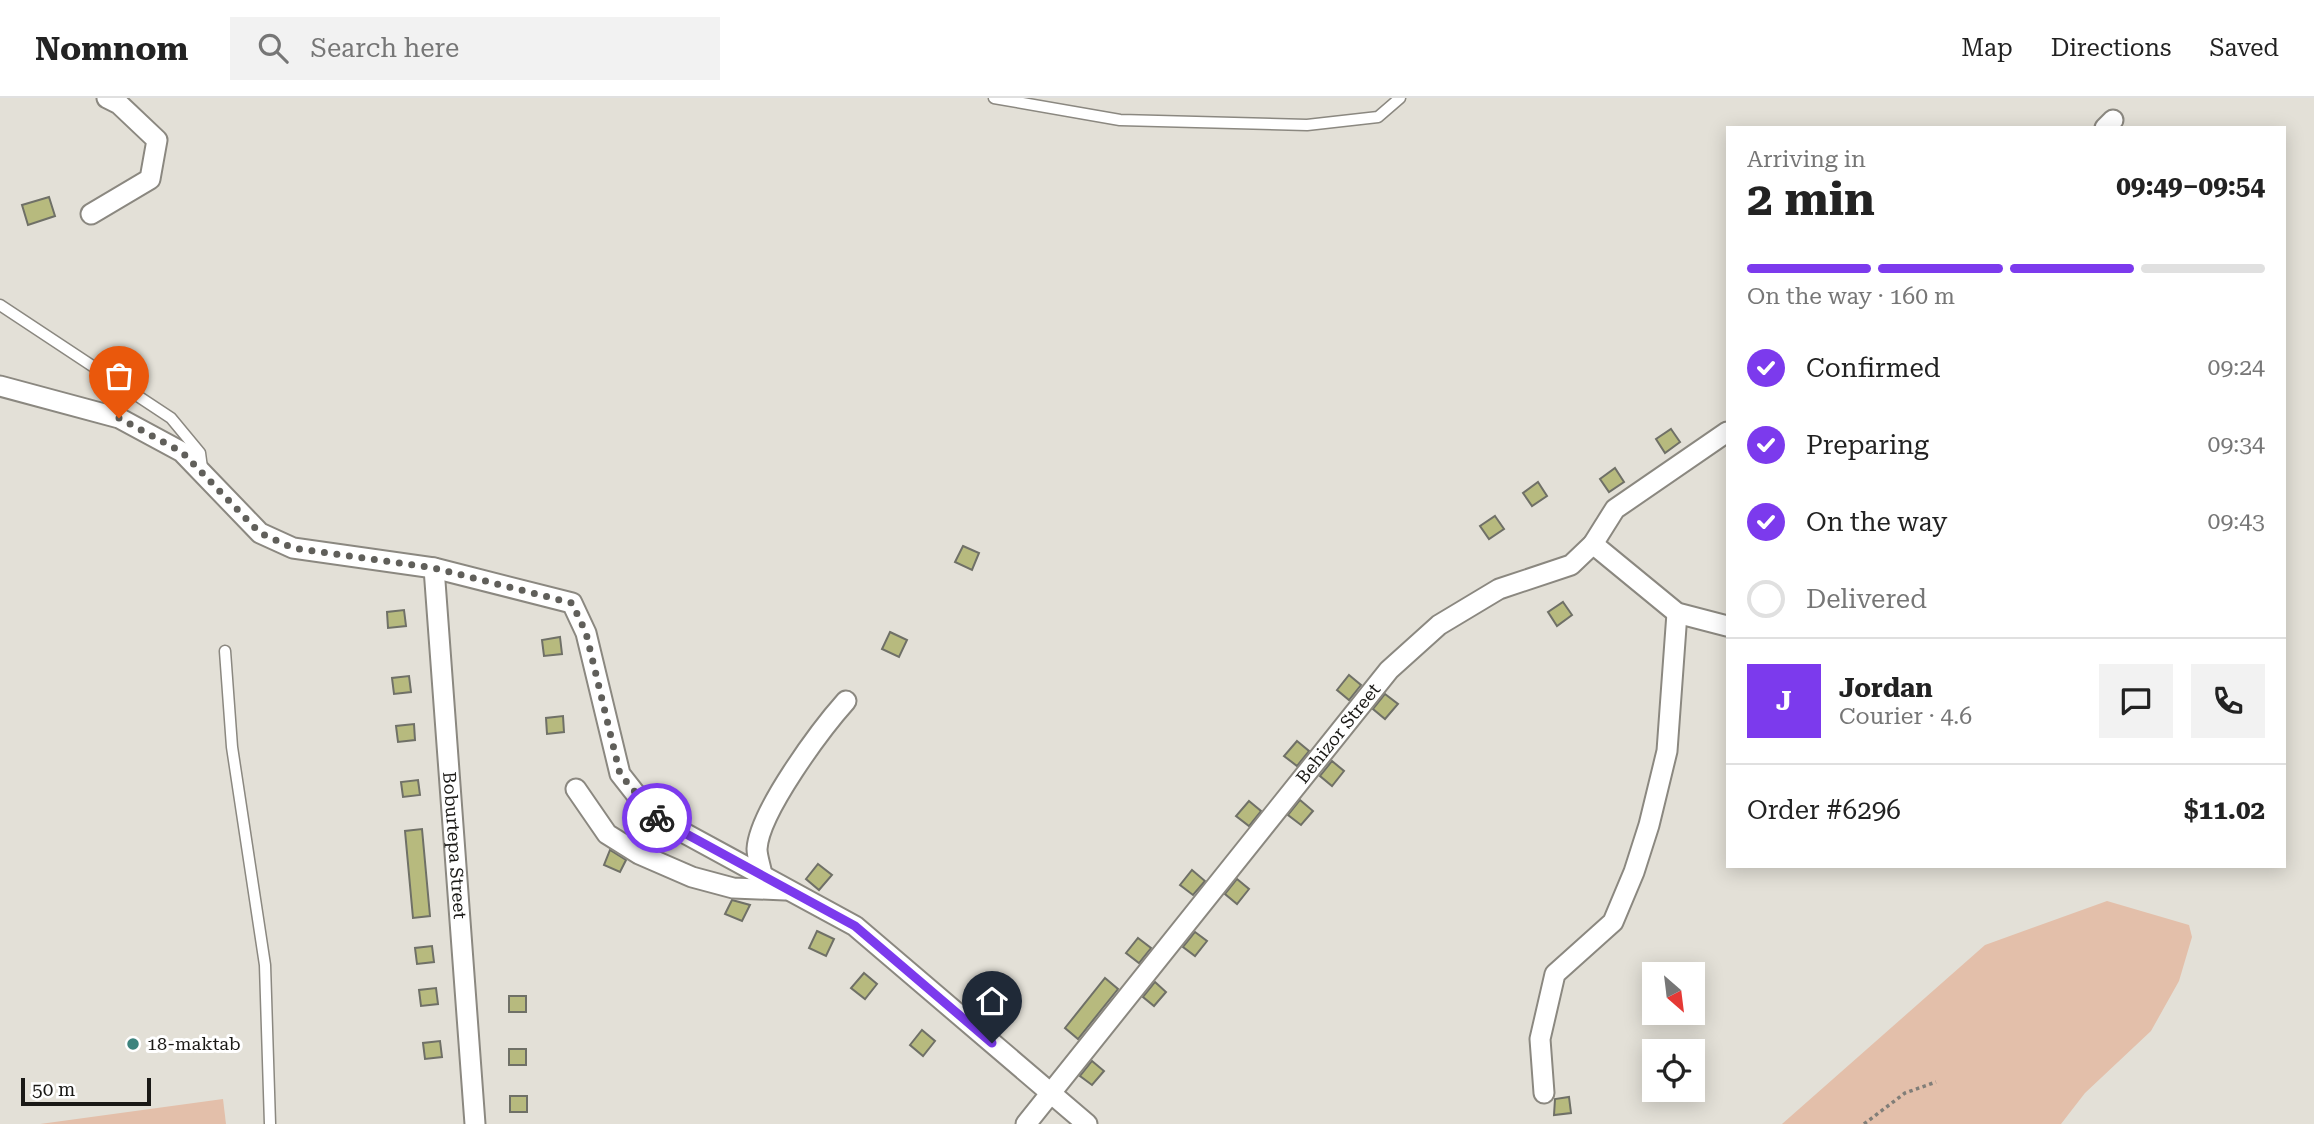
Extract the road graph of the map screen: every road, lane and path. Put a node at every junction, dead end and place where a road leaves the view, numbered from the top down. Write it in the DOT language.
graph roads {
  1 [pos="107,98"];
  2 [pos="994,98"];
  3 [pos="1400,98"];
  4 [pos="91,214"];
  5 [pos="0,305"];
  6 [pos="0,386"];
  7 [pos="1726,433"];
  8 [pos="202,473"];
  9 [pos="1593,544"];
  10 [pos="434,568"];
  11 [pos="1677,613"];
  12 [pos="1726,626"];
  13 [pos="225,651"];
  14 [pos="846,701"];
  15 [pos="576,789"];
  16 [pos="762,876"];
  17 [pos="789,891"];
  18 [pos="1936,1082"];
  19 [pos="1050,1093"];
  20 [pos="1544,1093"];
  21 [pos="270,1124"];
  22 [pos="475,1124"];
  23 [pos="1026,1124"];
  24 [pos="1087,1124"];
  25 [pos="1864,1124"];
  1 -- 4 [label="street"];
  2 -- 3 [label="lane"];
  5 -- 8 [label="lane"];
  6 -- 8 [label="street"];
  7 -- 9 [label="street, Behizor Street"];
  8 -- 10 [label="street"];
  9 -- 11 [label="street"];
  9 -- 19 [label="street, Behizor Street"];
  10 -- 16 [label="street"];
  10 -- 22 [label="street, Boburtepa Street"];
  11 -- 12 [label="street"];
  11 -- 20 [label="street"];
  13 -- 21 [label="lane"];
  14 -- 16 [label="street"];
  15 -- 17 [label="street"];
  16 -- 17 [label="street"];
  17 -- 19 [label="street"];
  18 -- 25 [label="path"];
  19 -- 23 [label="street, Behizor Street"];
  19 -- 24 [label="street"];
}
